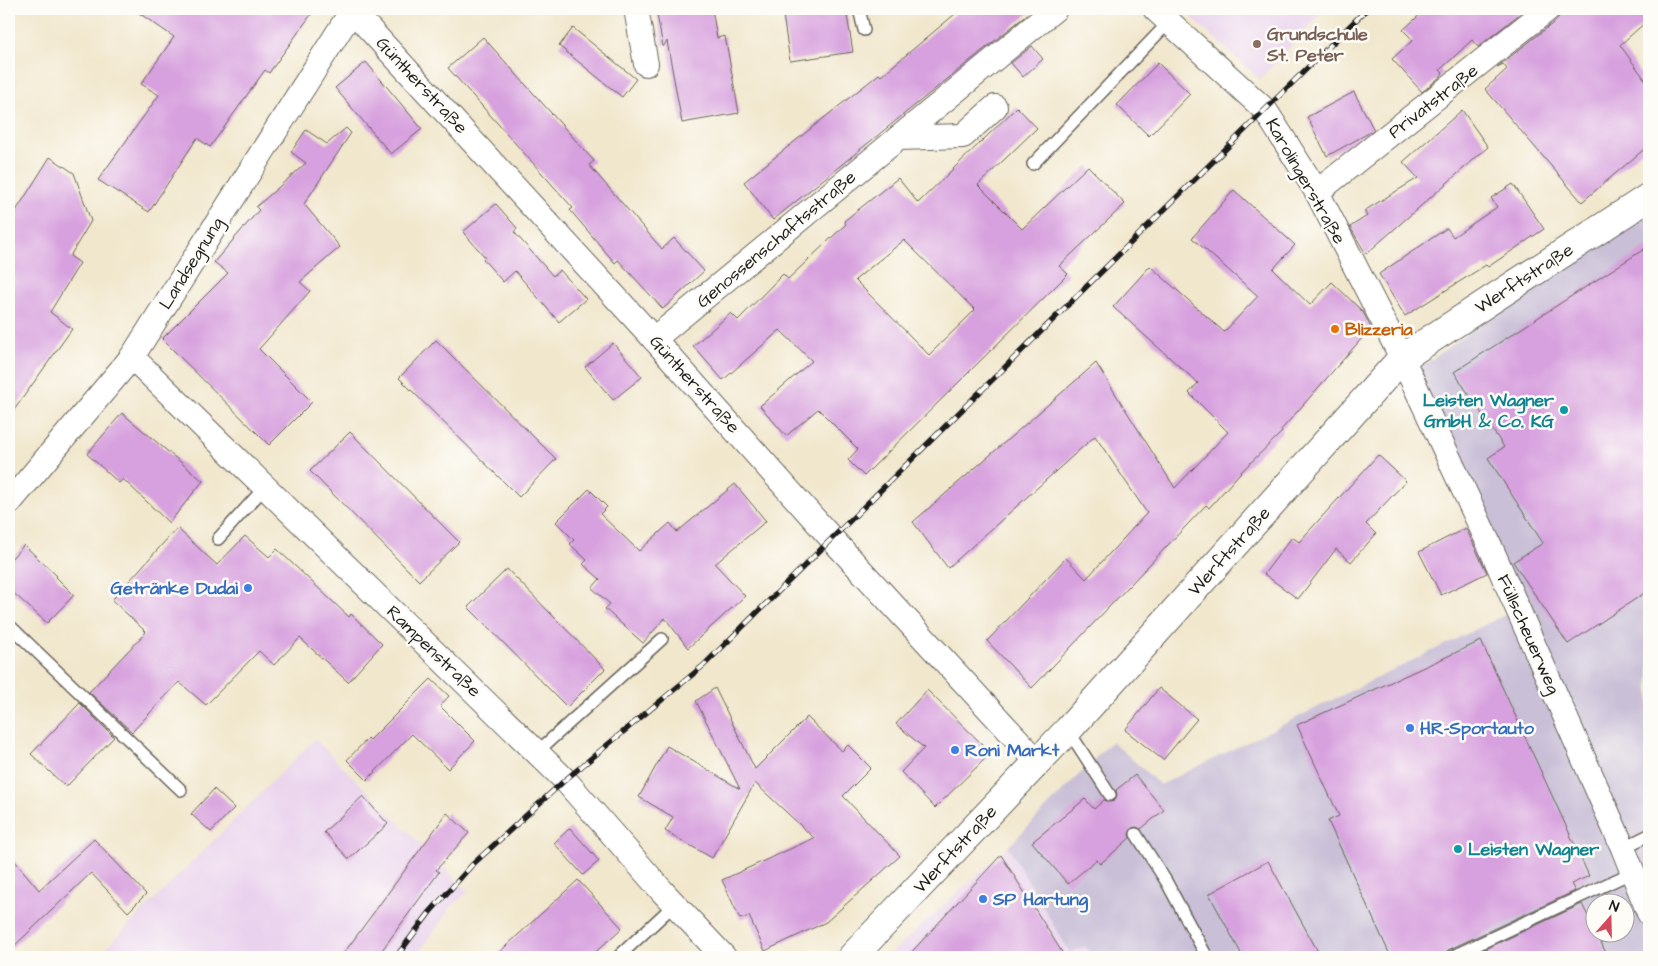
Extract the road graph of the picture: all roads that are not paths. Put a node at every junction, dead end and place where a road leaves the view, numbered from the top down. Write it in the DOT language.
graph roads {
  1 [pos="352,9"];
  2 [pos="636,9"];
  3 [pos="859,9"];
  4 [pos="1055,9"];
  5 [pos="1548,9"];
  6 [pos="1162,15"];
  7 [pos="864,30"];
  8 [pos="646,64"];
  9 [pos="994,107"];
  10 [pos="898,138"];
  11 [pos="1033,164"];
  12 [pos="1317,192"];
  13 [pos="1649,197"];
  14 [pos="654,339"];
  15 [pos="132,357"];
  16 [pos="1402,358"];
  17 [pos="266,486"];
  18 [pos="9,503"];
  19 [pos="218,539"];
  20 [pos="9,625"];
  21 [pos="662,639"];
  22 [pos="1068,730"];
  23 [pos="536,752"];
  24 [pos="1037,762"];
  25 [pos="181,790"];
  26 [pos="1110,795"];
  27 [pos="1136,834"];
  28 [pos="1649,835"];
  29 [pos="1623,848"];
  30 [pos="1633,872"];
  31 [pos="675,904"];
  32 [pos="1649,914"];
  33 [pos="618,957"];
  34 [pos="724,957"];
  35 [pos="852,957"];
  36 [pos="1207,957"];
  37 [pos="1451,957"];
  1 -- 14 [label="street, Güntherstraße"];
  1 -- 15 [label="street, Landsegnung"];
  2 -- 8 [label="street"];
  3 -- 7 [label="lane"];
  4 -- 10 [label="street, Genossenschaftsstraße"];
  5 -- 12 [label="street, Privatstraße"];
  6 -- 11 [label="lane"];
  6 -- 12 [label="street, Karolingerstraße"];
  9 -- 10 [label="street"];
  10 -- 14 [label="street, Genossenschaftsstraße"];
  12 -- 16 [label="street, Karolingerstraße"];
  13 -- 16 [label="street, Werftstraße"];
  14 -- 24 [label="street, Güntherstraße"];
  15 -- 17 [label="street, Rampenstraße"];
  15 -- 18 [label="street, Landsegnung"];
  16 -- 22 [label="street, Werftstraße"];
  16 -- 29 [label="street, Füllscheuerweg"];
  17 -- 19 [label="lane"];
  17 -- 23 [label="street, Rampenstraße"];
  20 -- 25 [label="lane"];
  21 -- 23 [label="lane"];
  22 -- 24 [label="street, Werftstraße"];
  22 -- 26 [label="lane"];
  23 -- 31 [label="street, Rampenstraße"];
  24 -- 35 [label="street, Werftstraße"];
  27 -- 36 [label="lane"];
  28 -- 29 [label="lane"];
  29 -- 30 [label="street, Füllscheuerweg"];
  30 -- 32 [label="street, Füllscheuerweg"];
  30 -- 37 [label="lane"];
  31 -- 33 [label="lane"];
  31 -- 34 [label="street, Rampenstraße"];
}
